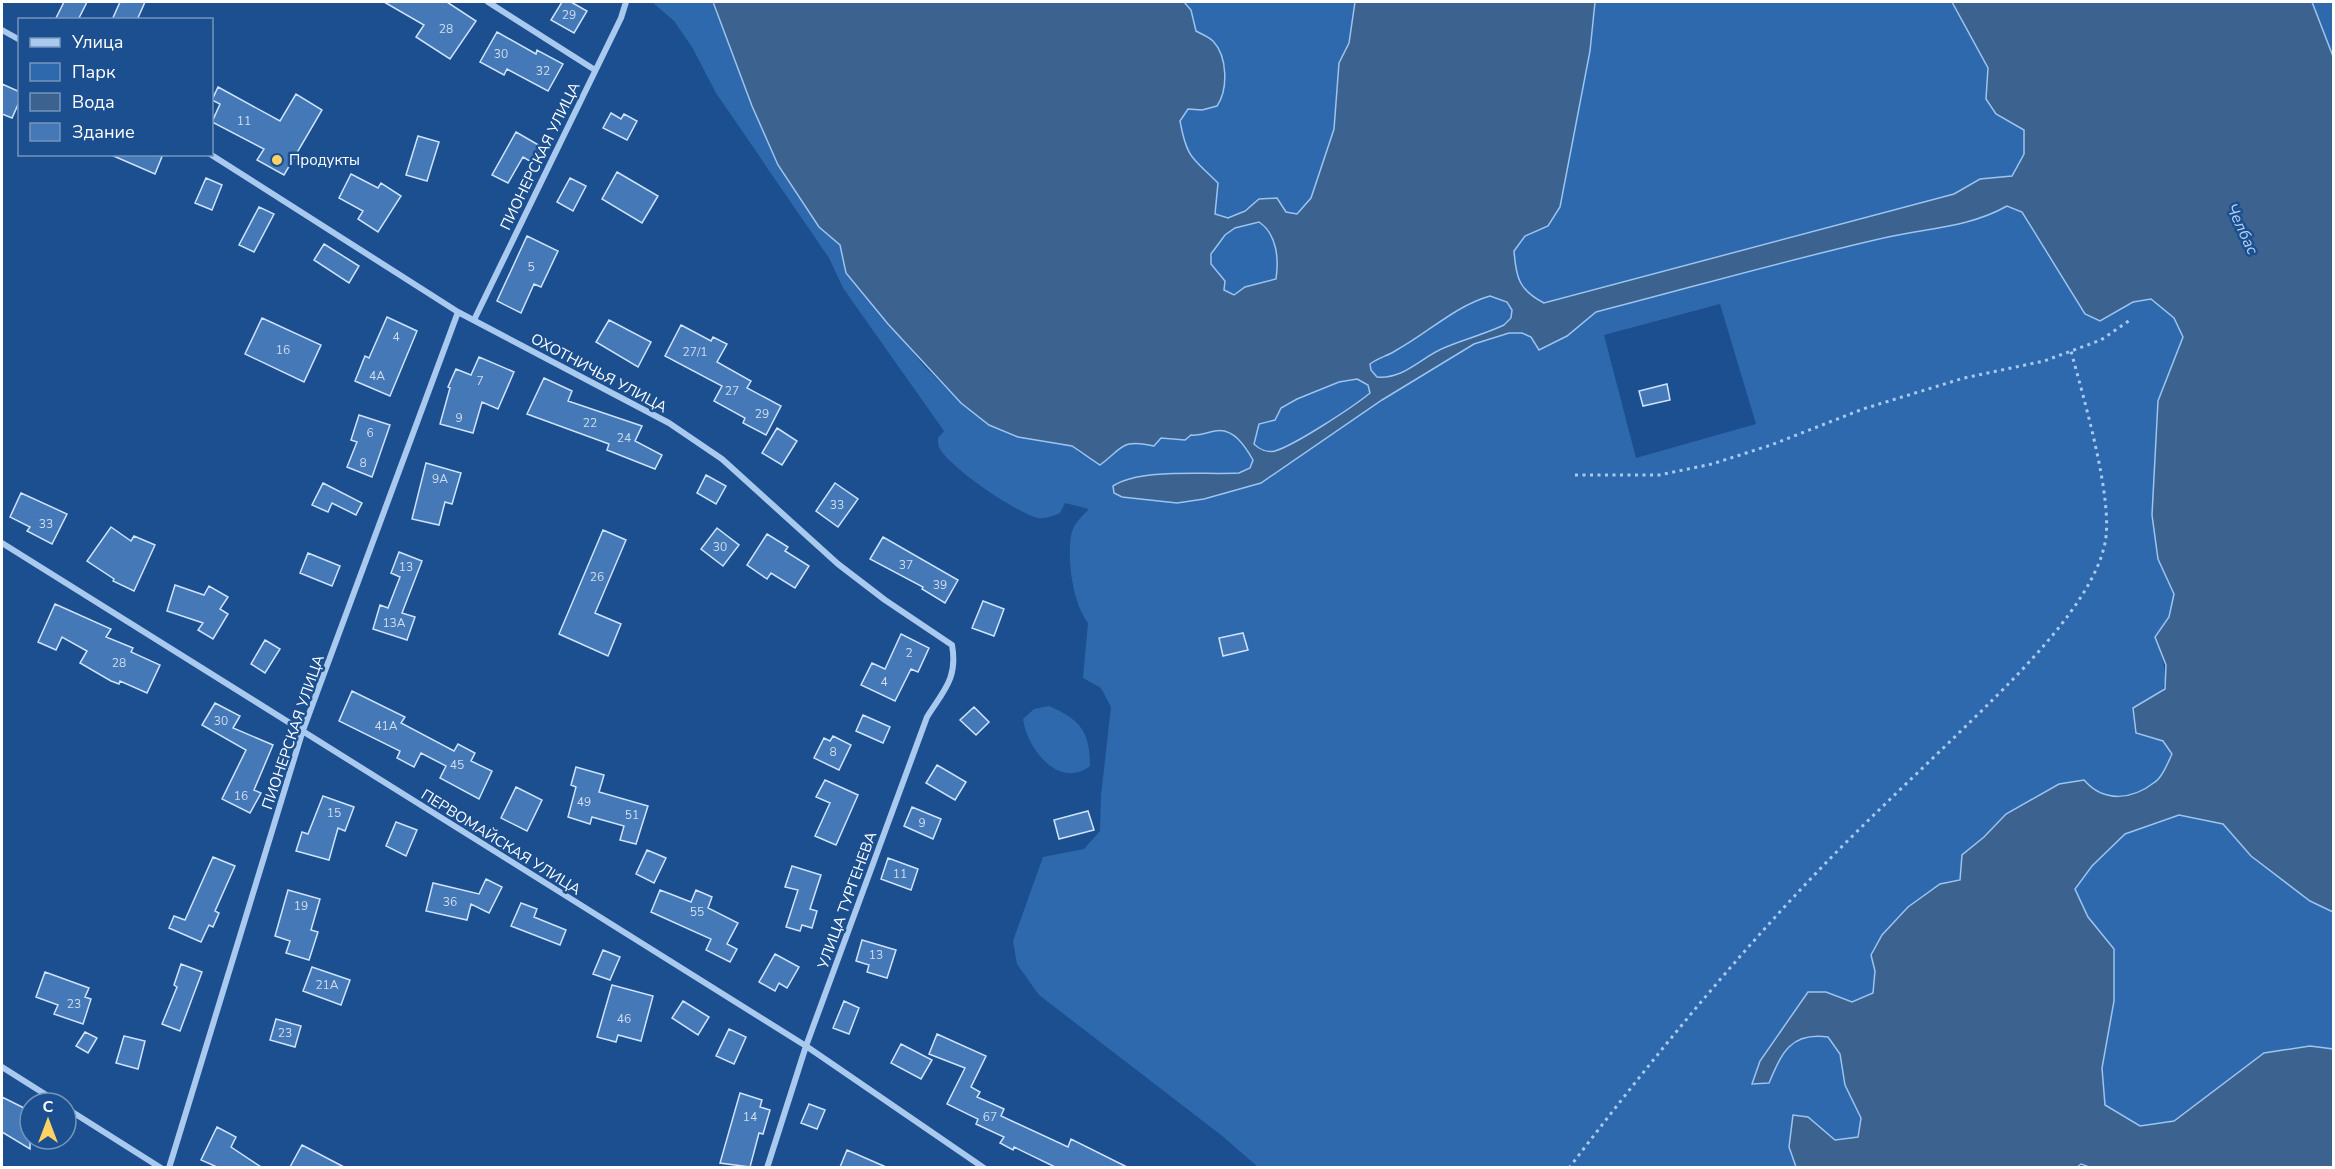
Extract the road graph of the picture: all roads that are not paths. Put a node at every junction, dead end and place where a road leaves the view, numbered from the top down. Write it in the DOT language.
graph roads {
  1 [pos="488,2"];
  2 [pos="626,2"];
  3 [pos="2,30"];
  4 [pos="18,39"];
  5 [pos="595,70"];
  6 [pos="213,156"];
  7 [pos="458,312"];
  8 [pos="474,320"];
  9 [pos="2,543"];
  10 [pos="952,645"];
  11 [pos="302,733"];
  12 [pos="806,1046"];
  13 [pos="2,1067"];
  14 [pos="40,1091"];
  15 [pos="78,1115"];
  16 [pos="161,1167"];
  17 [pos="169,1167"];
  18 [pos="767,1167"];
  19 [pos="984,1167"];
  1 -- 5 [label="street"];
  2 -- 5 [label="street, ПИОНЕРСКАЯ УЛИЦА"];
  3 -- 4 [label="street"];
  5 -- 8 [label="street, ПИОНЕРСКАЯ УЛИЦА"];
  6 -- 7 [label="street, ОХОТНИЧЬЯ УЛИЦА"];
  7 -- 8 [label="street, ОХОТНИЧЬЯ УЛИЦА"];
  7 -- 11 [label="street, ПИОНЕРСКАЯ УЛИЦА"];
  8 -- 10 [label="street, ОХОТНИЧЬЯ УЛИЦА"];
  9 -- 11 [label="street, ПЕРВОМАЙСКАЯ УЛИЦА"];
  10 -- 12 [label="street, УЛИЦА ТУРГЕНЕВА"];
  11 -- 12 [label="street, ПЕРВОМАЙСКАЯ УЛИЦА"];
  11 -- 17 [label="street, ПИОНЕРСКАЯ УЛИЦА"];
  12 -- 18 [label="street, УЛИЦА ТУРГЕНЕВА"];
  12 -- 19 [label="street, ПЕРВОМАЙСКАЯ УЛИЦА"];
  13 -- 14 [label="street"];
  15 -- 16 [label="street"];
}
